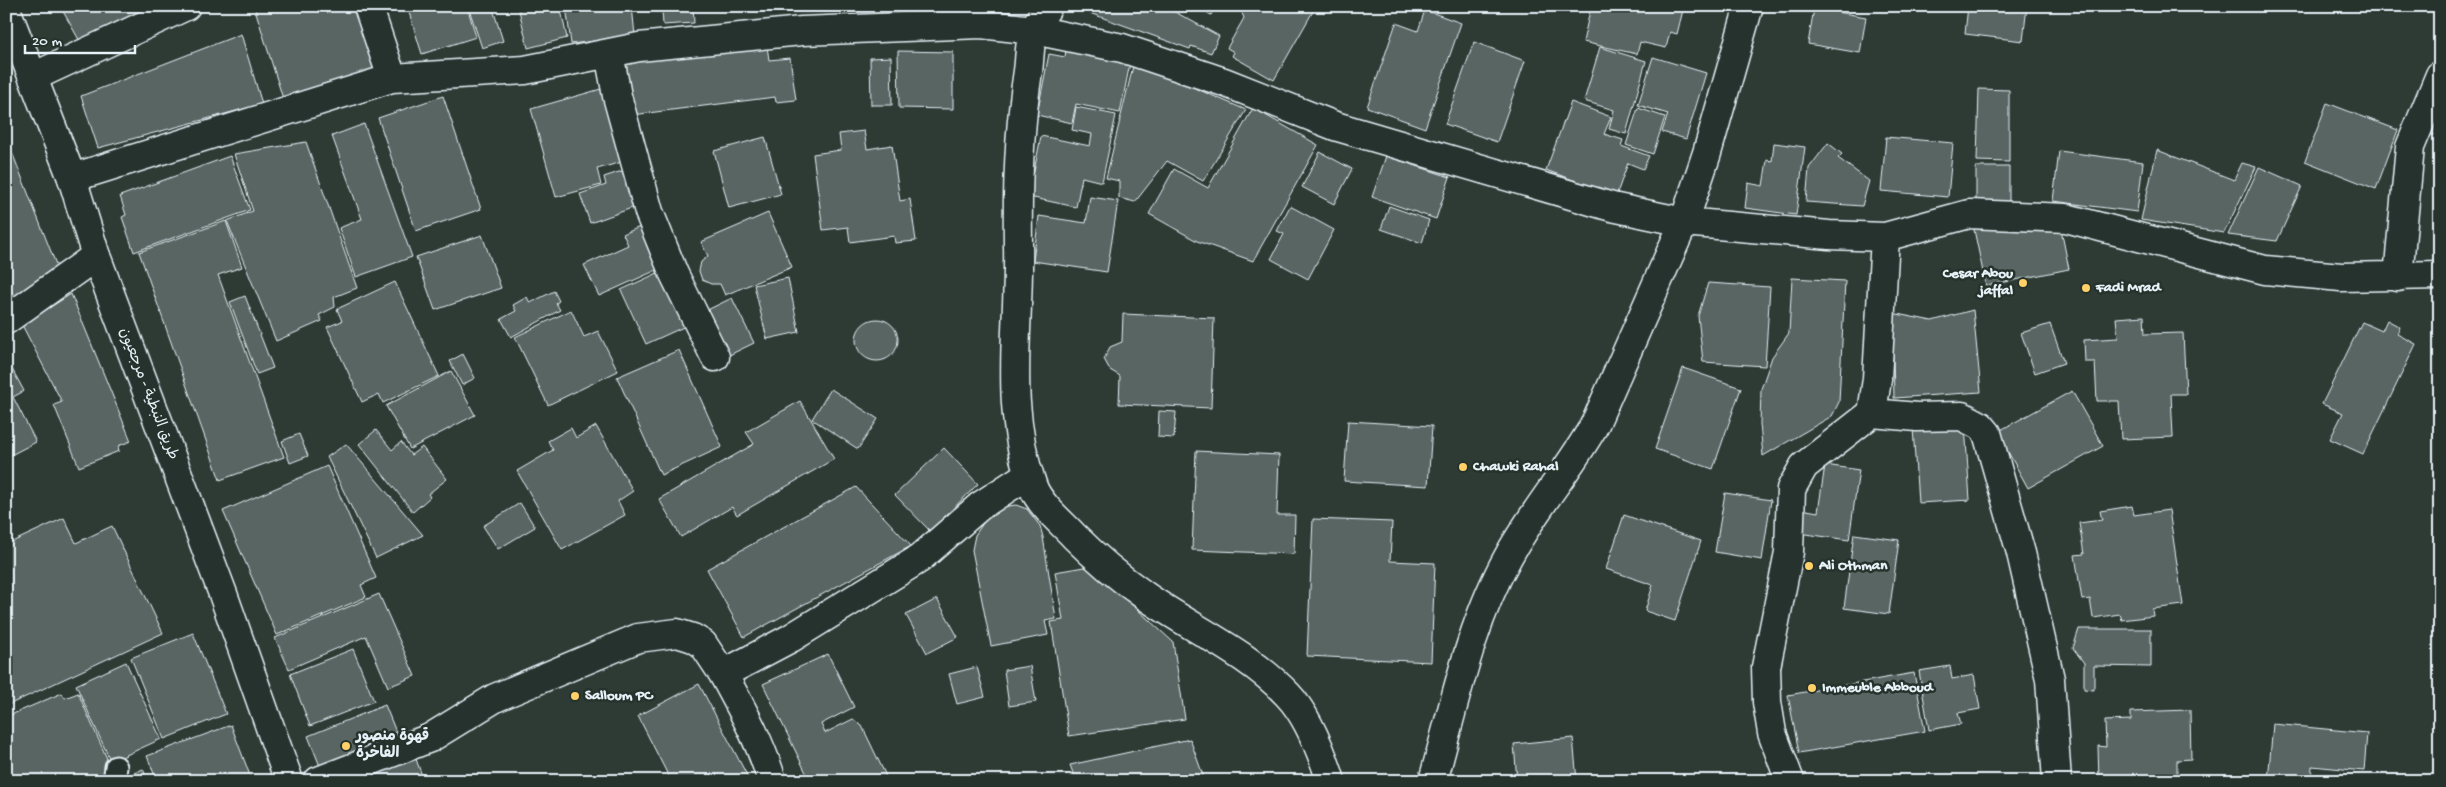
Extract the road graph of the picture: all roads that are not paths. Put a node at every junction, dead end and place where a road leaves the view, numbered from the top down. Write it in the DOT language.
graph roads {
  1 [pos="186,6"];
  2 [pos="368,6"];
  3 [pos="1048,6"];
  4 [pos="1749,6"];
  5 [pos="6,8"];
  6 [pos="1034,30"];
  7 [pos="609,54"];
  8 [pos="2440,75"];
  9 [pos="33,76"];
  10 [pos="392,78"];
  11 [pos="72,178"];
  12 [pos="1684,222"];
  13 [pos="1885,237"];
  14 [pos="96,256"];
  15 [pos="2440,275"];
  16 [pos="2398,277"];
  17 [pos="6,320"];
  18 [pos="715,357"];
  19 [pos="1872,413"];
  20 [pos="1029,474"];
  21 [pos="723,674"];
  22 [pos="289,781"];
  23 [pos="318,781"];
  24 [pos="772,781"];
  25 [pos="1331,781"];
  26 [pos="1433,781"];
  27 [pos="1790,781"];
  28 [pos="2057,781"];
  1 -- 9 [label="street"];
  2 -- 10 [label="street"];
  3 -- 6 [label="street"];
  4 -- 12 [label="street"];
  5 -- 9 [label="street, طريق النبطية - مرجعيون"];
  6 -- 7 [label="street"];
  6 -- 12 [label="street"];
  6 -- 20 [label="street"];
  7 -- 10 [label="street"];
  7 -- 18 [label="street"];
  8 -- 16 [label="street"];
  9 -- 11 [label="street, طريق النبطية - مرجعيون"];
  10 -- 11 [label="street"];
  11 -- 14 [label="street, طريق النبطية - مرجعيون"];
  12 -- 13 [label="street"];
  12 -- 26 [label="street"];
  13 -- 16 [label="street"];
  13 -- 19 [label="street"];
  14 -- 17 [label="street"];
  14 -- 22 [label="street, طريق النبطية - مرجعيون"];
  15 -- 16 [label="street"];
  19 -- 27 [label="street"];
  19 -- 28 [label="street"];
  20 -- 21 [label="street"];
  20 -- 25 [label="street"];
  21 -- 23 [label="street"];
  21 -- 24 [label="street"];
}
